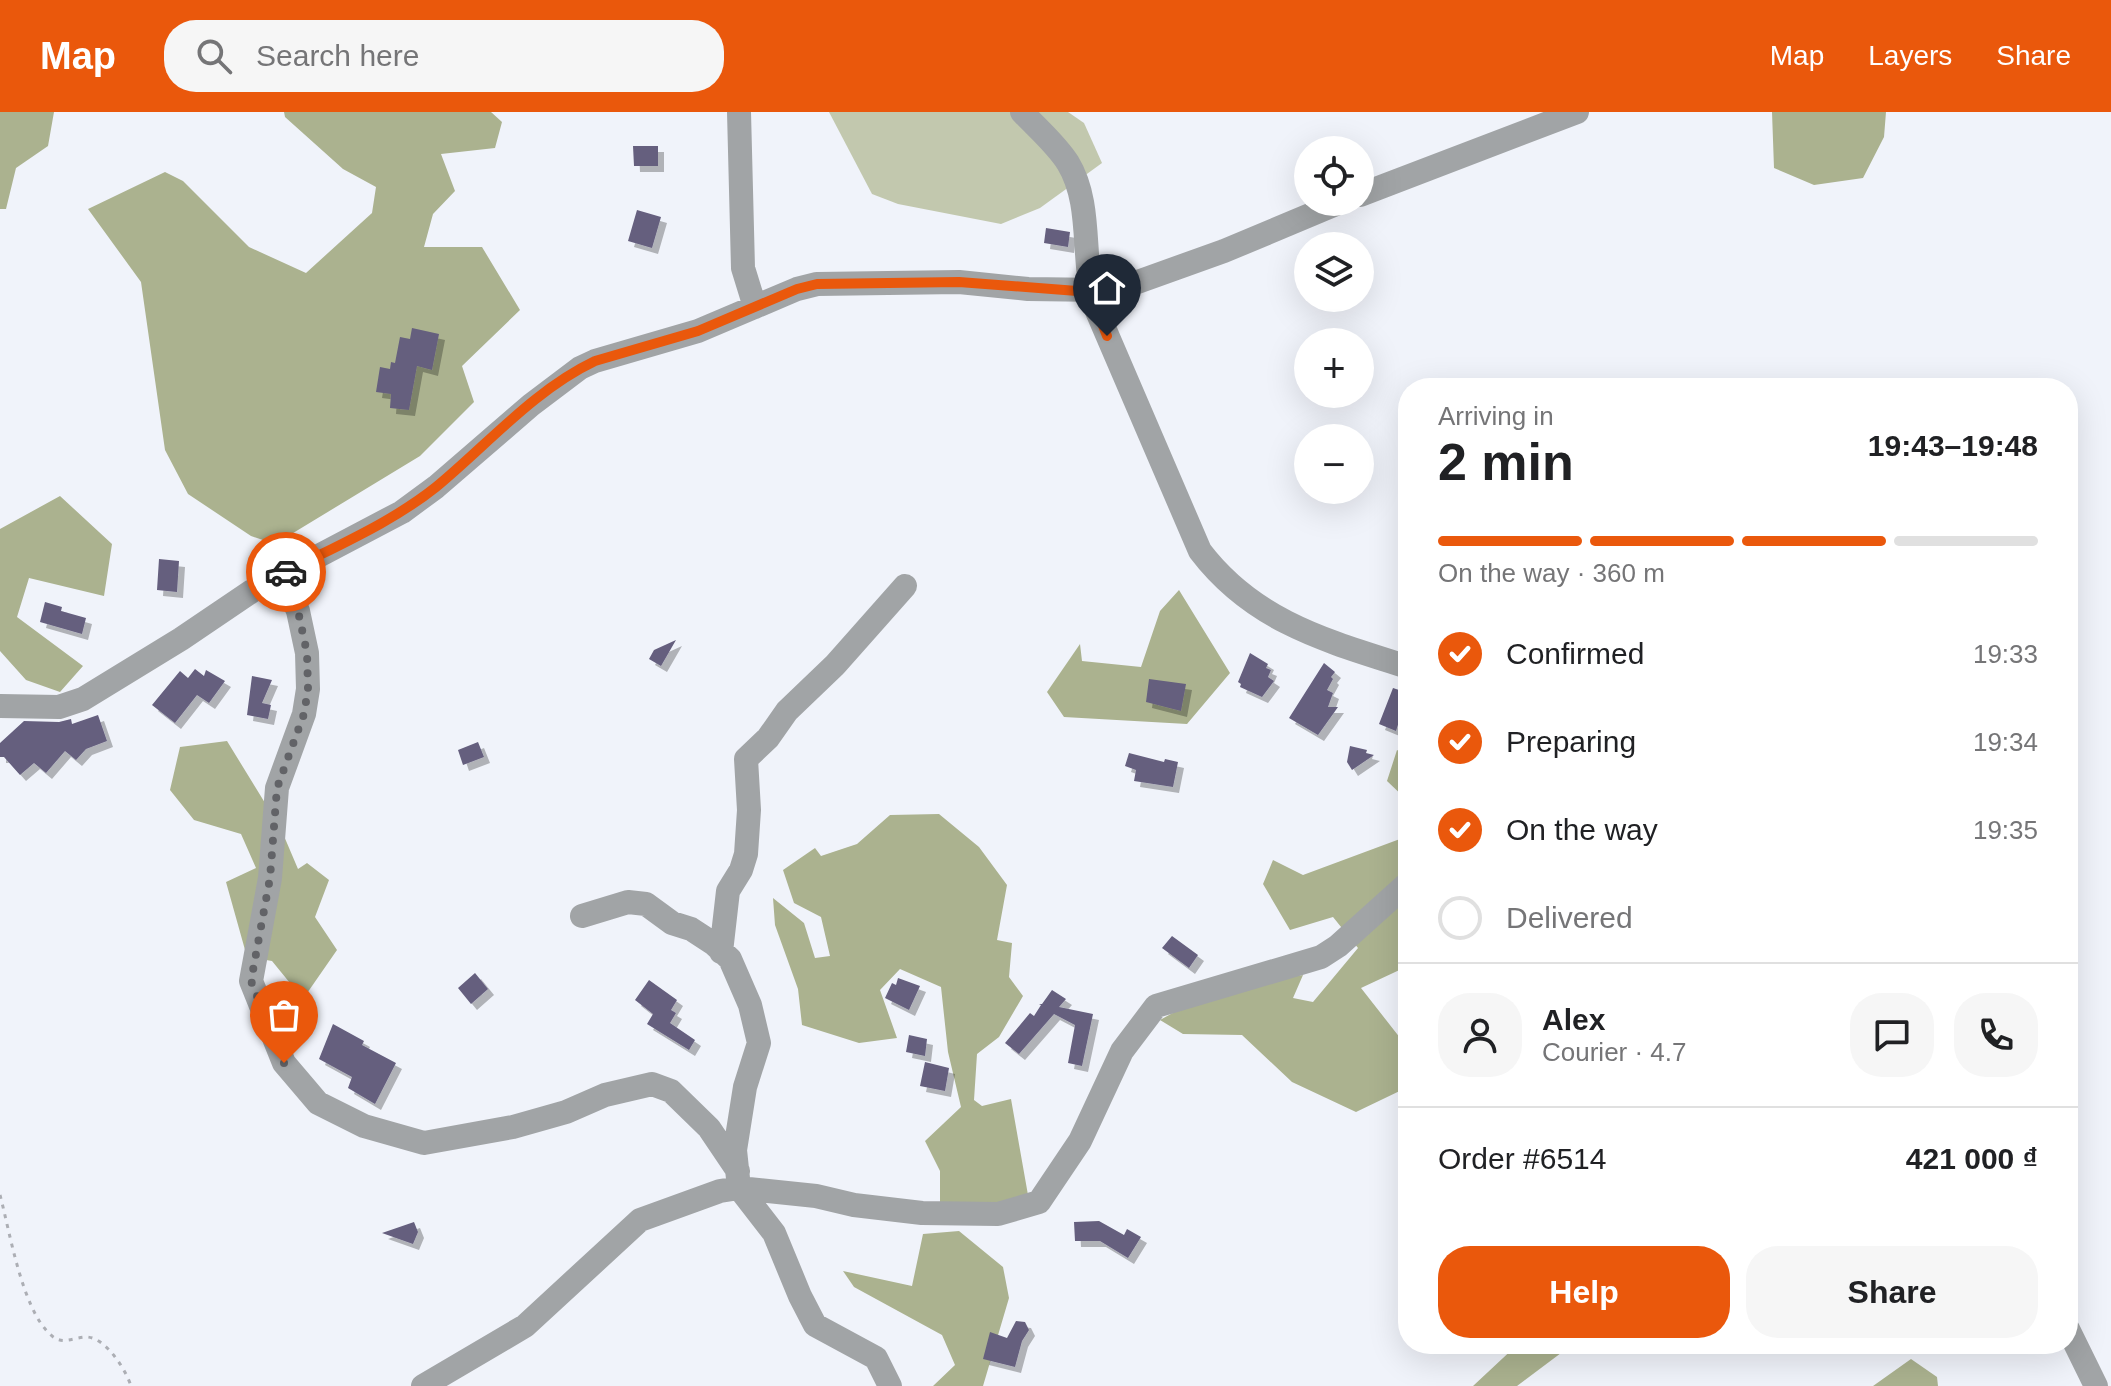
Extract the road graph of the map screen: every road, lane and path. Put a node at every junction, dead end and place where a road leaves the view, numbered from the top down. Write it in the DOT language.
graph roads {
  1 [pos="739,112"];
  2 [pos="1022,112"];
  3 [pos="1577,112"];
  4 [pos="1374,190"];
  5 [pos="1308,216"];
  6 [pos="1090,292"];
  7 [pos="755,307"];
  8 [pos="282,574"];
  9 [pos="905,586"];
  10 [pos="1398,664"];
  11 [pos="0,706"];
  12 [pos="1398,892"];
  13 [pos="582,916"];
  14 [pos="721,952"];
  15 [pos="738,1180"];
  16 [pos="0,1195"];
  17 [pos="2078,1349"];
  18 [pos="131,1386"];
  19 [pos="423,1386"];
  20 [pos="890,1386"];
  21 [pos="2096,1386"];
  1 -- 7 [label="street"];
  2 -- 6 [label="street"];
  3 -- 4 [label="street"];
  5 -- 6 [label="street"];
  6 -- 7 [label="street"];
  6 -- 10 [label="street"];
  7 -- 8 [label="street"];
  8 -- 11 [label="street"];
  8 -- 15 [label="street"];
  9 -- 14 [label="street"];
  12 -- 15 [label="street"];
  13 -- 14 [label="street"];
  14 -- 15 [label="street"];
  15 -- 19 [label="street"];
  15 -- 20 [label="street"];
  16 -- 18 [label="path"];
  17 -- 21 [label="street"];
}
